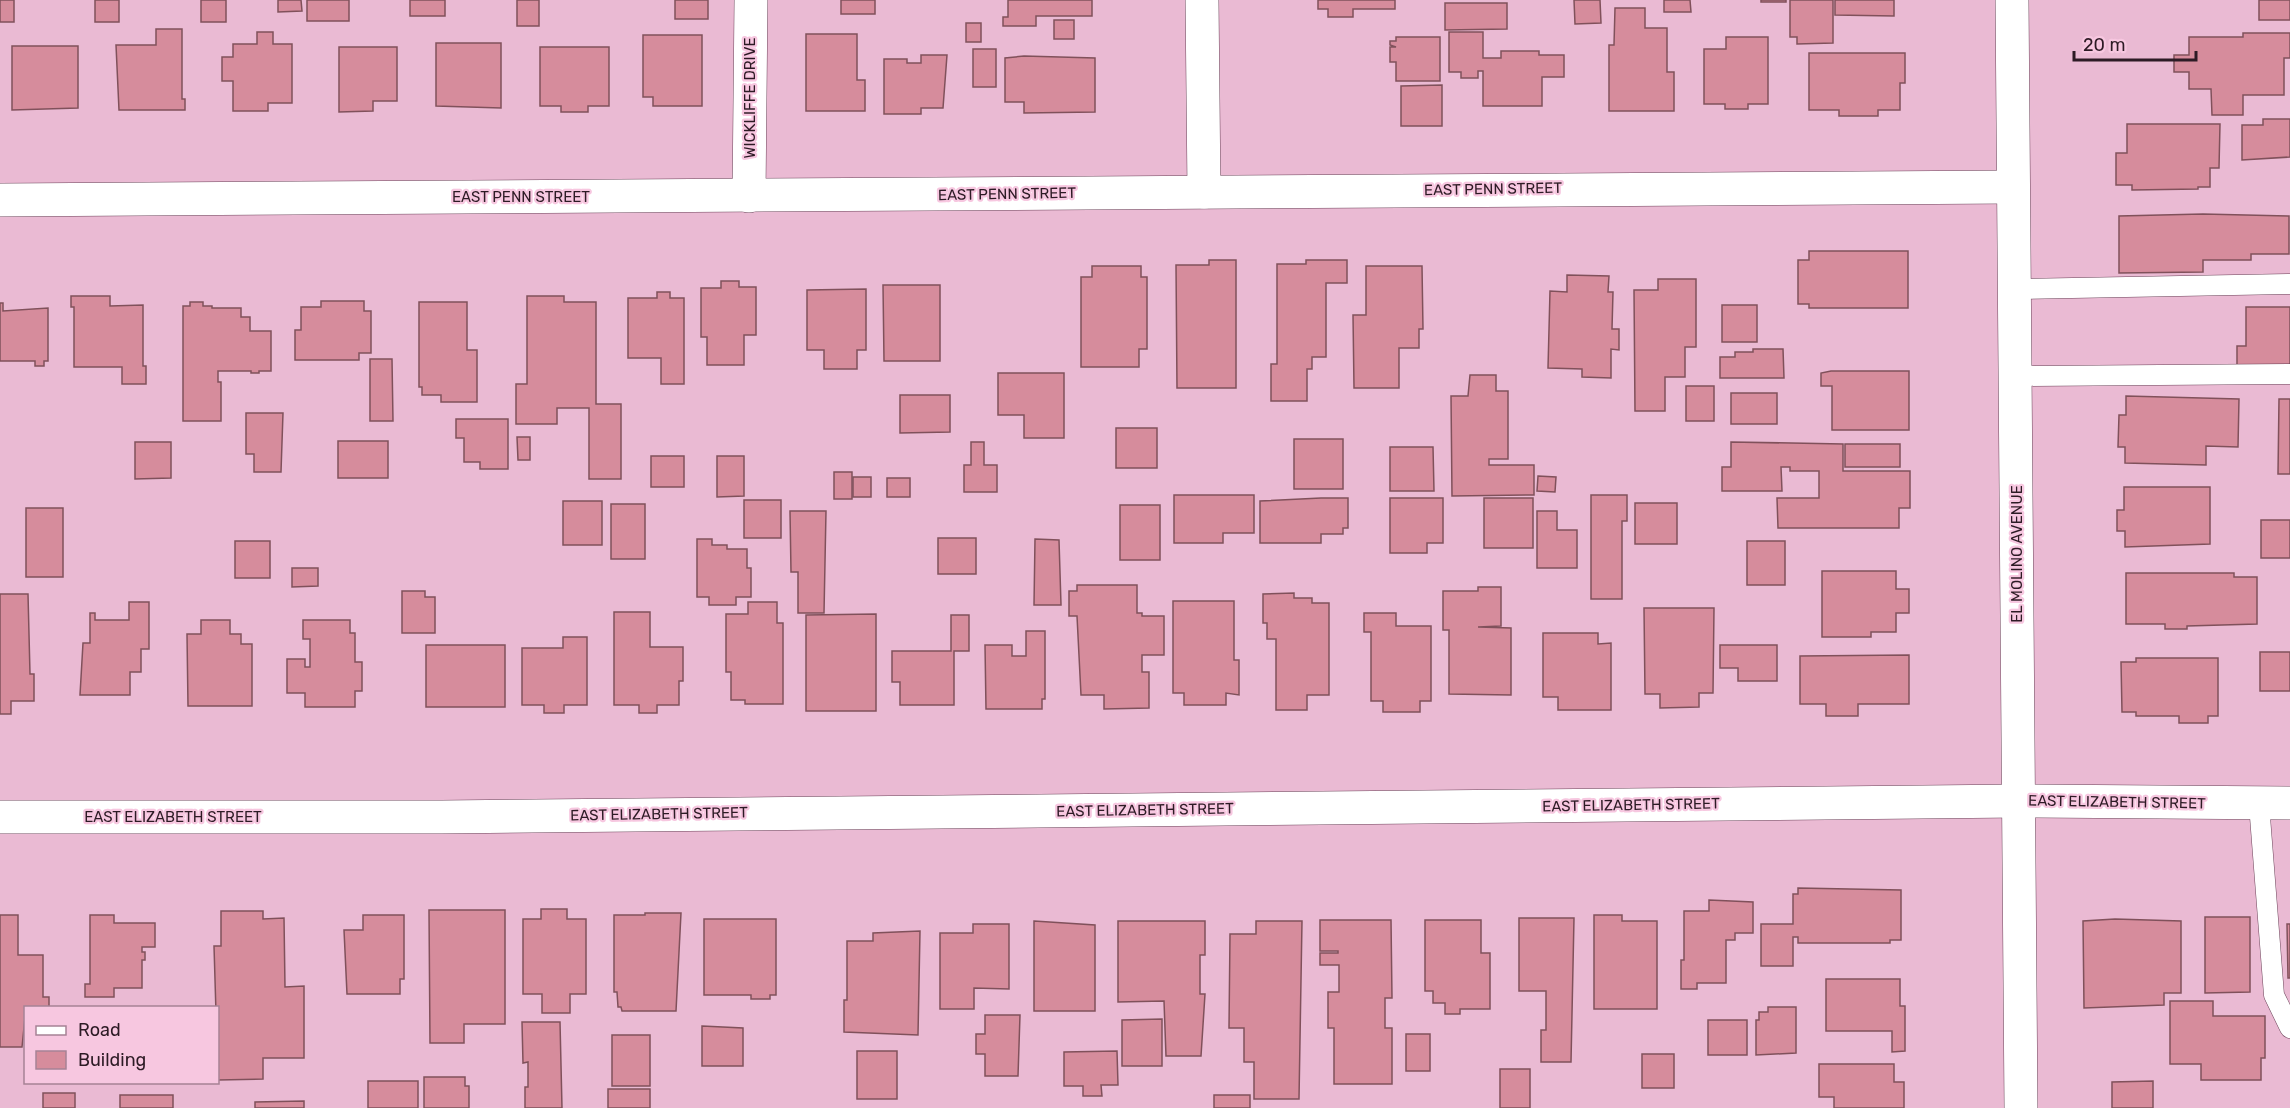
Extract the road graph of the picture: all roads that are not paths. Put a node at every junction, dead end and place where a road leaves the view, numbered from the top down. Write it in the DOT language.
graph roads {
  1 [pos="750,0"];
  2 [pos="1202,0"];
  3 [pos="2012,0"];
  4 [pos="2013,187"];
  5 [pos="1204,192"];
  6 [pos="749,195"];
  7 [pos="0,200"];
  8 [pos="2290,284"];
  9 [pos="2014,289"];
  10 [pos="2290,374"];
  11 [pos="2016,376"];
  12 [pos="2019,801"];
  13 [pos="2274,803"];
  14 [pos="0,817"];
  15 [pos="2290,1028"];
  16 [pos="2021,1108"];
  1 -- 6 [label="street, WICKLIFFE DRIVE"];
  2 -- 5 [label="street"];
  3 -- 4 [label="street, EL MOLINO AVENUE"];
  4 -- 5 [label="street, EAST PENN STREET"];
  4 -- 9 [label="street, EL MOLINO AVENUE"];
  5 -- 6 [label="street, EAST PENN STREET"];
  6 -- 7 [label="street, EAST PENN STREET"];
  8 -- 9 [label="lane"];
  9 -- 11 [label="street, EL MOLINO AVENUE"];
  10 -- 11 [label="lane"];
  11 -- 12 [label="street, EL MOLINO AVENUE"];
  12 -- 13 [label="street, EAST ELIZABETH STREET"];
  12 -- 14 [label="street, EAST ELIZABETH STREET"];
  12 -- 16 [label="street, EL MOLINO AVENUE"];
  13 -- 15 [label="lane"];
}
